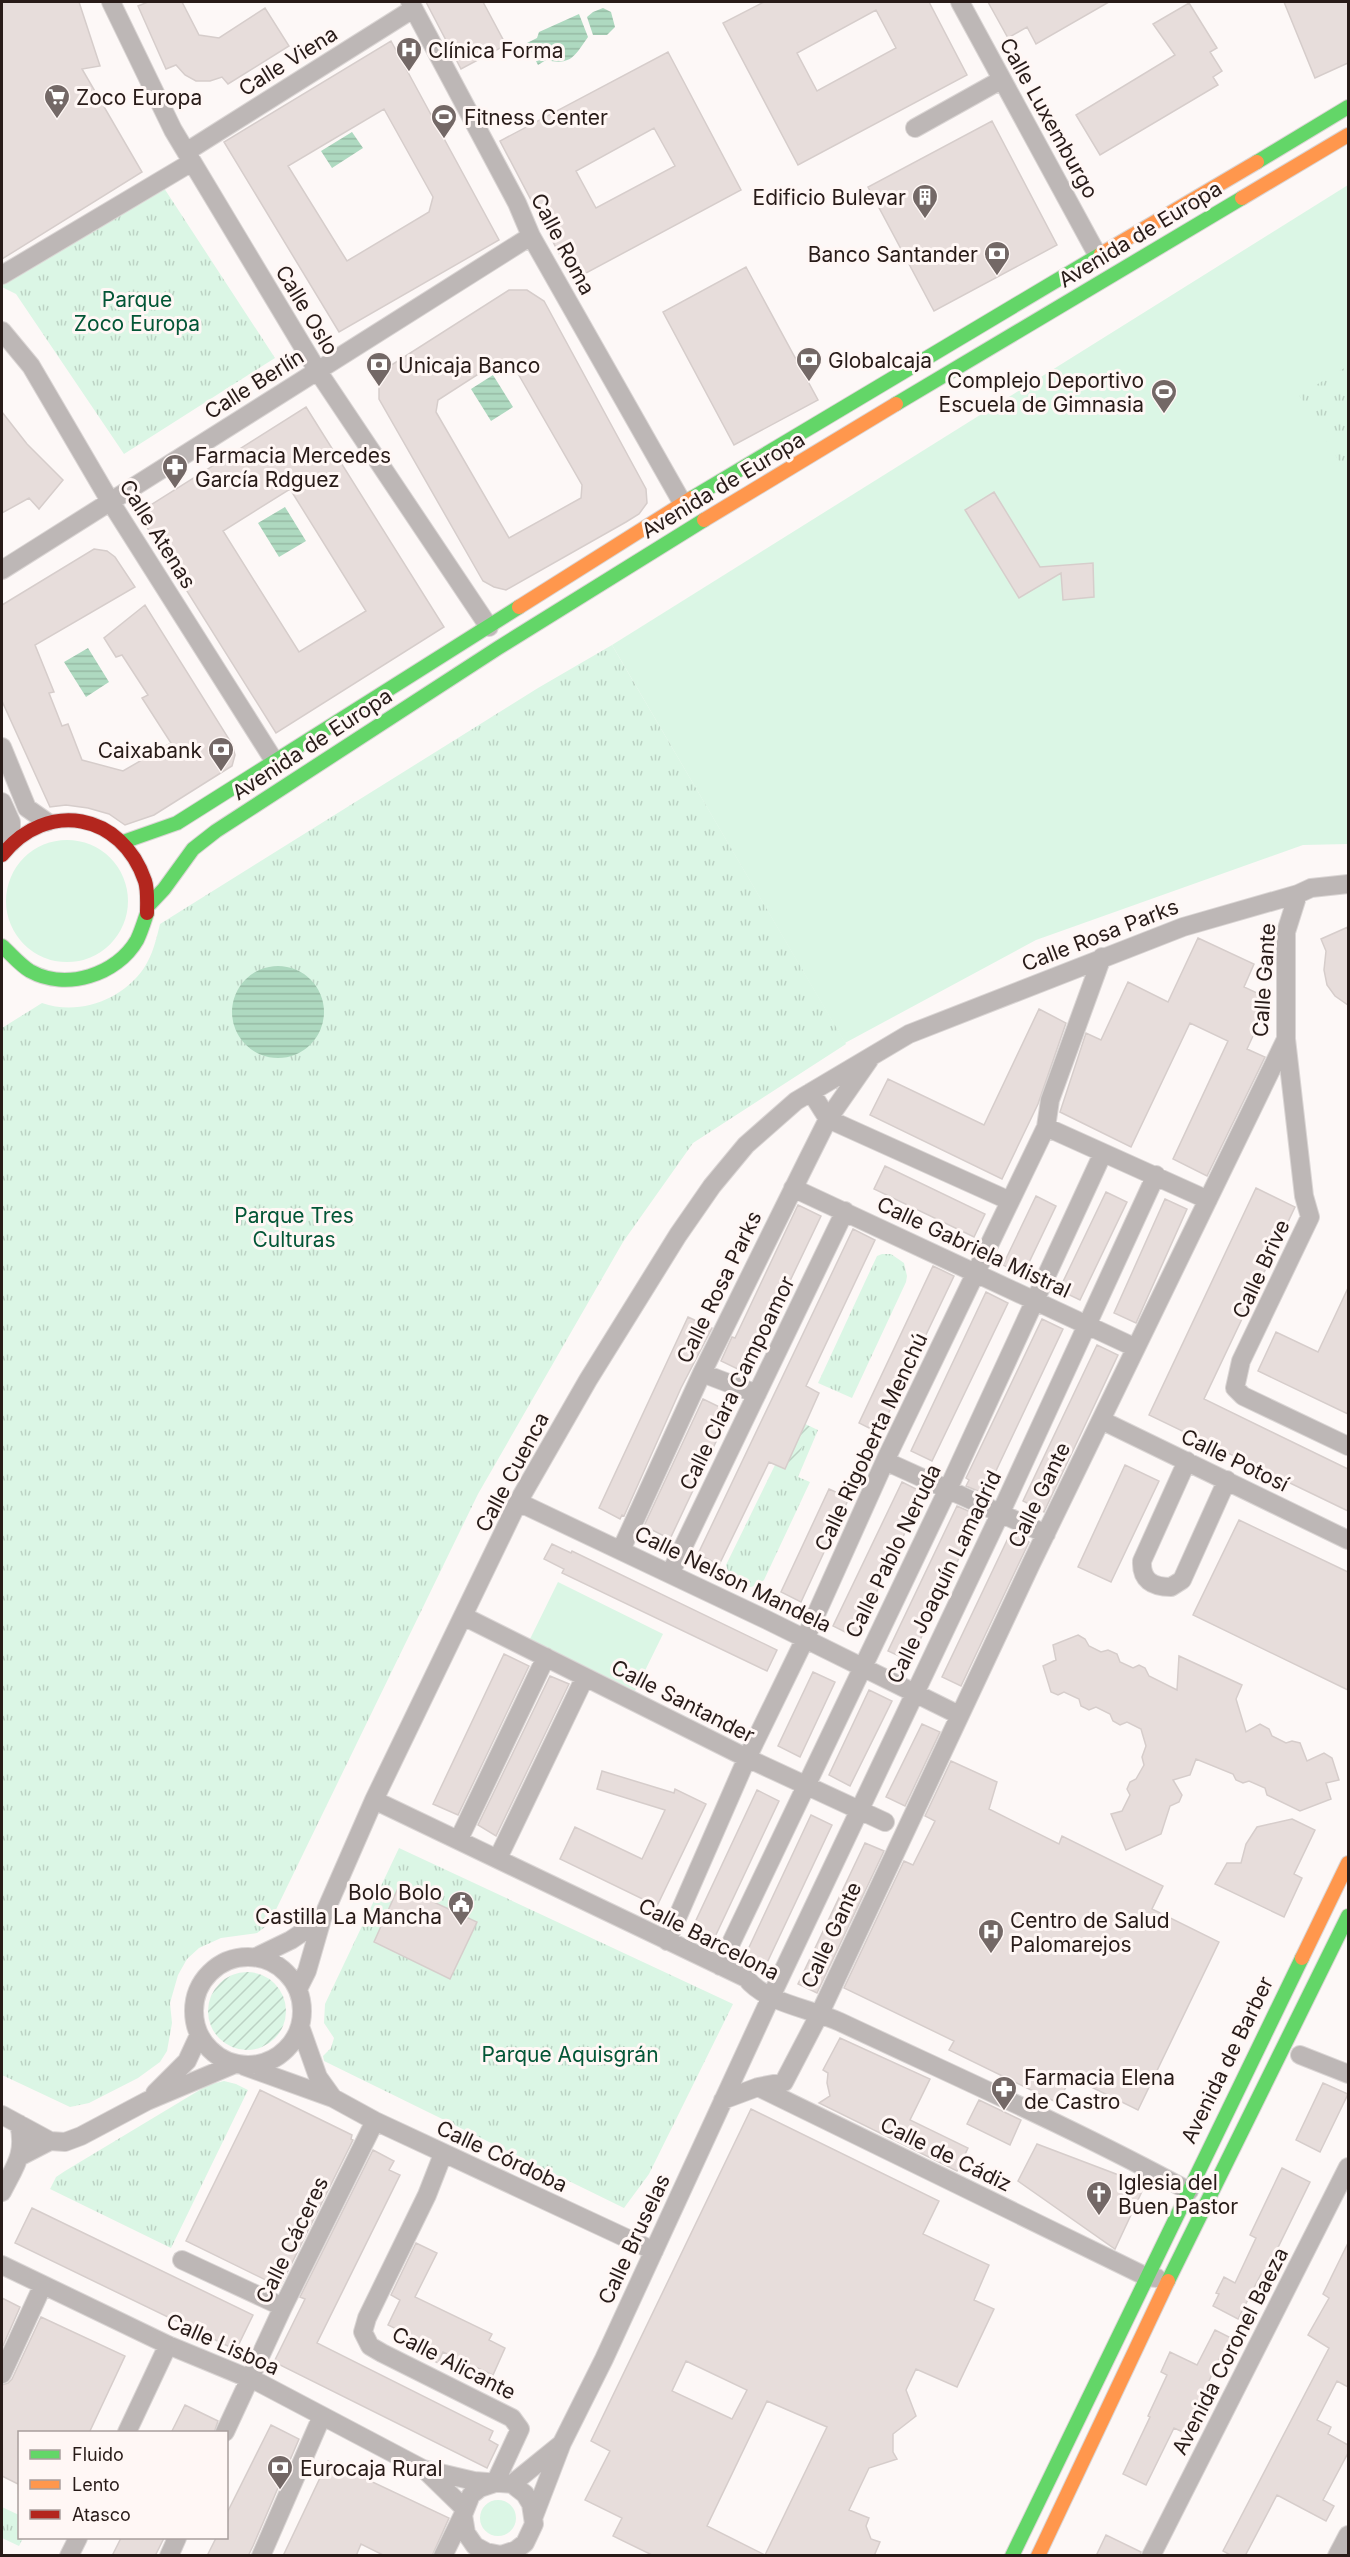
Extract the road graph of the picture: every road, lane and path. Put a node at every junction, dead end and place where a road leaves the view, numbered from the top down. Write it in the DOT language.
graph roads {
  1 [pos="111,2"];
  2 [pos="960,2"];
  3 [pos="411,5"];
  4 [pos="1001,80"];
  5 [pos="1348,107"];
  6 [pos="915,128"];
  7 [pos="1348,135"];
  8 [pos="189,157"];
  9 [pos="531,236"];
  10 [pos="1098,256"];
  11 [pos="2,275"];
  12 [pos="2,331"];
  13 [pos="317,370"];
  14 [pos="110,501"];
  15 [pos="683,504"];
  16 [pos="2,570"];
  17 [pos="489,627"];
  18 [pos="2,747"];
  19 [pos="275,762"];
  20 [pos="2,802"];
  21 [pos="47,822"];
  22 [pos="123,842"];
  23 [pos="6,849"];
  24 [pos="1348,884"];
  25 [pos="1298,894"];
  26 [pos="148,906"];
  27 [pos="2,946"];
  28 [pos="1102,957"];
  29 [pos="27,970"];
  30 [pos="10,976"];
  31 [pos="1286,1039"];
  32 [pos="874,1053"];
  33 [pos="811,1092"];
  34 [pos="828,1119"];
  35 [pos="1046,1127"];
  36 [pos="1103,1153"];
  37 [pos="1156,1175"];
  38 [pos="793,1188"];
  39 [pos="1208,1200"];
  40 [pos="1010,1201"];
  41 [pos="845,1211"];
  42 [pos="976,1272"];
  43 [pos="1034,1300"];
  44 [pos="1087,1326"];
  45 [pos="1136,1348"];
  46 [pos="702,1373"];
  47 [pos="757,1394"];
  48 [pos="1101,1420"];
  49 [pos="1348,1446"];
  50 [pos="885,1461"];
  51 [pos="1187,1461"];
  52 [pos="1227,1480"];
  53 [pos="948,1489"];
  54 [pos="518,1502"];
  55 [pos="1001,1512"];
  56 [pos="1046,1534"];
  57 [pos="1348,1540"];
  58 [pos="621,1550"];
  59 [pos="670,1575"];
  60 [pos="463,1616"];
  61 [pos="805,1639"];
  62 [pos="546,1658"];
  63 [pos="862,1667"];
  64 [pos="585,1677"];
  65 [pos="914,1692"];
  66 [pos="959,1715"];
  67 [pos="747,1758"];
  68 [pos="806,1785"];
  69 [pos="374,1800"];
  70 [pos="858,1810"];
  71 [pos="885,1822"];
  72 [pos="459,1839"];
  73 [pos="498,1858"];
  74 [pos="1348,1863"];
  75 [pos="1348,1916"];
  76 [pos="322,1920"];
  77 [pos="667,1941"];
  78 [pos="256,1957"];
  79 [pos="720,1966"];
  80 [pos="298,1989"];
  81 [pos="771,1997"];
  82 [pos="820,2013"];
  83 [pos="301,2029"];
  84 [pos="199,2035"];
  85 [pos="745,2052"];
  86 [pos="1300,2055"];
  87 [pos="240,2065"];
  88 [pos="1348,2074"];
  89 [pos="758,2087"];
  90 [pos="333,2098"];
  91 [pos="723,2100"];
  92 [pos="147,2101"];
  93 [pos="2,2115"];
  94 [pos="375,2121"];
  95 [pos="19,2124"];
  96 [pos="50,2141"];
  97 [pos="443,2154"];
  98 [pos="20,2157"];
  99 [pos="1348,2167"];
  100 [pos="1189,2191"];
  101 [pos="2,2192"];
  102 [pos="654,2251"];
  103 [pos="182,2260"];
  104 [pos="2,2265"];
  105 [pos="1147,2277"];
  106 [pos="1170,2278"];
  107 [pos="43,2285"];
  108 [pos="283,2307"];
  109 [pos="168,2344"];
  110 [pos="2,2374"];
  111 [pos="250,2379"];
  112 [pos="322,2416"];
  113 [pos="128,2431"];
  114 [pos="226,2431"];
  115 [pos="562,2443"];
  116 [pos="423,2469"];
  117 [pos="503,2484"];
  118 [pos="464,2512"];
  119 [pos="533,2524"];
  120 [pos="1348,2535"];
  121 [pos="78,2539"];
  122 [pos="177,2539"];
  123 [pos="502,2555"];
  124 [pos="69,2556"];
  125 [pos="169,2556"];
  126 [pos="261,2556"];
  127 [pos="443,2556"];
  128 [pos="537,2556"];
  129 [pos="1012,2556"];
  130 [pos="1038,2556"];
  131 [pos="1151,2556"];
  132 [pos="1337,2556"];
  1 -- 8 [label="street, Calle Oslo"];
  2 -- 4 [label="street, Calle Luxemburgo"];
  3 -- 8 [label="street, Calle Viena"];
  3 -- 9 [label="street, Calle Roma"];
  4 -- 6 [label="street"];
  4 -- 10 [label="street, Calle Luxemburgo"];
  5 -- 10 [label="main road, Avenida de Europa"];
  7 -- 26 [label="main road, Avenida de Europa"];
  8 -- 11 [label="street, Calle Viena"];
  8 -- 13 [label="street, Calle Oslo"];
  9 -- 13 [label="street, Calle Berlín"];
  9 -- 15 [label="street, Calle Roma"];
  10 -- 15 [label="main road, Avenida de Europa"];
  12 -- 14 [label="street, Calle Atenas"];
  13 -- 14 [label="street, Calle Berlín"];
  13 -- 17 [label="street, Calle Oslo"];
  14 -- 16 [label="street, Calle Berlín"];
  14 -- 19 [label="street, Calle Atenas"];
  15 -- 17 [label="main road, Avenida de Europa"];
  17 -- 19 [label="main road, Avenida de Europa"];
  18 -- 21 [label="street"];
  19 -- 22 [label="main road, Avenida de Europa"];
  20 -- 23 [label="street"];
  21 -- 22 [label="main road, Avenida de Europa"];
  21 -- 23 [label="main road, Avenida de Europa"];
  22 -- 26 [label="main road, Avenida de Europa"];
  24 -- 25 [label="street, Calle Rosa Parks"];
  25 -- 28 [label="street, Calle Rosa Parks"];
  25 -- 31 [label="street, Calle Gante"];
  26 -- 29 [label="main road, Avenida de Europa"];
  27 -- 29 [label="main road, Avenida de Europa"];
  28 -- 32 [label="street, Calle Rosa Parks"];
  28 -- 35 [label="street, Calle Rigoberta Menchú"];
  29 -- 30 [label="main road"];
  31 -- 39 [label="street, Calle Gante"];
  31 -- 49 [label="street, Calle Brive"];
  32 -- 33 [label="street, Calle Rosa Parks"];
  32 -- 34 [label="street, Calle Rosa Parks"];
  33 -- 34 [label="street"];
  33 -- 54 [label="street, Calle Cuenca"];
  34 -- 38 [label="street, Calle Rosa Parks"];
  34 -- 40 [label="street"];
  35 -- 36 [label="street"];
  35 -- 40 [label="street, Calle Rigoberta Menchú"];
  36 -- 37 [label="street"];
  36 -- 43 [label="street, Calle Pablo Neruda"];
  37 -- 39 [label="street"];
  37 -- 44 [label="street, Calle Joaquín Lamadrid"];
  38 -- 41 [label="street, Calle Gabriela Mistral"];
  38 -- 46 [label="street, Calle Rosa Parks"];
  39 -- 45 [label="street, Calle Gante"];
  40 -- 42 [label="street, Calle Rigoberta Menchú"];
  41 -- 42 [label="street, Calle Gabriela Mistral"];
  41 -- 47 [label="street, Calle Clara Campoamor"];
  42 -- 43 [label="street, Calle Gabriela Mistral"];
  42 -- 50 [label="street, Calle Rigoberta Menchú"];
  43 -- 44 [label="street, Calle Gabriela Mistral"];
  43 -- 53 [label="street, Calle Pablo Neruda"];
  44 -- 45 [label="street, Calle Gabriela Mistral"];
  44 -- 55 [label="street, Calle Joaquín Lamadrid"];
  45 -- 48 [label="street, Calle Gante"];
  46 -- 47 [label="street"];
  46 -- 58 [label="street, Calle Rosa Parks"];
  47 -- 59 [label="street, Calle Clara Campoamor"];
  48 -- 51 [label="street, Calle Potosí"];
  48 -- 56 [label="street, Calle Gante"];
  50 -- 53 [label="street"];
  50 -- 61 [label="street, Calle Rigoberta Menchú"];
  51 -- 52 [label="street, Calle Potosí"];
  51 -- 52 [label="street"];
  52 -- 57 [label="street, Calle Potosí"];
  53 -- 55 [label="street"];
  53 -- 63 [label="street, Calle Pablo Neruda"];
  54 -- 58 [label="street, Calle Nelson Mandela"];
  54 -- 60 [label="street, Calle Cuenca"];
  55 -- 56 [label="street"];
  55 -- 65 [label="street, Calle Joaquín Lamadrid"];
  56 -- 66 [label="street, Calle Gante"];
  58 -- 59 [label="street, Calle Nelson Mandela"];
  59 -- 61 [label="street, Calle Nelson Mandela"];
  60 -- 62 [label="street, Calle Santander"];
  60 -- 69 [label="street, Calle Cuenca"];
  61 -- 63 [label="street, Calle Nelson Mandela"];
  61 -- 67 [label="street, Calle Rigoberta Menchú"];
  62 -- 64 [label="street, Calle Santander"];
  62 -- 72 [label="street"];
  63 -- 65 [label="street, Calle Nelson Mandela"];
  63 -- 68 [label="street, Calle Pablo Neruda"];
  64 -- 67 [label="street, Calle Santander"];
  64 -- 73 [label="street"];
  65 -- 66 [label="street, Calle Nelson Mandela"];
  65 -- 70 [label="street, Calle Joaquín Lamadrid"];
  66 -- 82 [label="street, Calle Gante"];
  67 -- 68 [label="street, Calle Santander"];
  67 -- 77 [label="street, Calle Rigoberta Menchú"];
  68 -- 70 [label="street, Calle Santander"];
  68 -- 79 [label="street, Calle Pablo Neruda"];
  69 -- 72 [label="street, Calle Barcelona"];
  69 -- 76 [label="street, Calle Cuenca"];
  70 -- 71 [label="street, Calle Santander"];
  70 -- 81 [label="street, Calle Joaquín Lamadrid"];
  72 -- 73 [label="street, Calle Barcelona"];
  73 -- 77 [label="street, Calle Barcelona"];
  74 -- 100 [label="main road, Avenida de Barber"];
  75 -- 106 [label="main road"];
  76 -- 78 [label="street"];
  76 -- 80 [label="street, Calle Cuenca"];
  77 -- 79 [label="street, Calle Barcelona"];
  78 -- 80 [label="street"];
  78 -- 84 [label="street"];
  79 -- 81 [label="street, Calle Barcelona"];
  80 -- 83 [label="street"];
  81 -- 82 [label="street, Calle Barcelona"];
  81 -- 85 [label="street, Calle Bruselas"];
  82 -- 89 [label="street, Calle Gante"];
  82 -- 100 [label="street, Calle Barcelona"];
  83 -- 87 [label="street"];
  83 -- 90 [label="street, Calle Córdoba"];
  84 -- 87 [label="street"];
  84 -- 92 [label="street"];
  85 -- 89 [label="street"];
  85 -- 91 [label="street, Calle Bruselas"];
  86 -- 88 [label="street"];
  87 -- 90 [label="street, Calle Córdoba"];
  87 -- 92 [label="street"];
  89 -- 91 [label="street"];
  89 -- 105 [label="street, Calle de Cádiz"];
  90 -- 94 [label="street, Calle Córdoba"];
  91 -- 102 [label="street, Calle Bruselas"];
  92 -- 96 [label="street"];
  93 -- 95 [label="street"];
  94 -- 97 [label="street, Calle Córdoba"];
  94 -- 108 [label="street, Calle Cáceres"];
  95 -- 96 [label="street"];
  95 -- 98 [label="street"];
  96 -- 98 [label="street"];
  97 -- 102 [label="street, Calle Córdoba"];
  97 -- 117 [label="street, Calle Alicante"];
  98 -- 101 [label="street"];
  99 -- 131 [label="street, Avenida Coronel Baeza"];
  100 -- 105 [label="main road, Avenida de Barber"];
  102 -- 115 [label="street, Calle Bruselas"];
  103 -- 108 [label="street"];
  104 -- 107 [label="street, Calle Lisboa"];
  105 -- 106 [label="street"];
  105 -- 129 [label="main road, Avenida de Barber"];
  106 -- 130 [label="main road"];
  107 -- 109 [label="street, Calle Lisboa"];
  107 -- 110 [label="street"];
  108 -- 111 [label="street, Calle Cáceres"];
  109 -- 111 [label="street, Calle Lisboa"];
  109 -- 113 [label="street"];
  111 -- 112 [label="street, Calle Lisboa"];
  111 -- 114 [label="street, Calle Cáceres"];
  112 -- 116 [label="street, Calle Lisboa"];
  112 -- 126 [label="street"];
  115 -- 117 [label="street, Calle Bruselas"];
  115 -- 119 [label="street, Calle Bruselas"];
  116 -- 117 [label="street, Calle Lisboa"];
  116 -- 118 [label="street, Calle Lisboa"];
  117 -- 118 [label="street"];
  117 -- 119 [label="street"];
  118 -- 123 [label="street"];
  118 -- 127 [label="street"];
  119 -- 123 [label="street"];
  119 -- 128 [label="street"];
  120 -- 132 [label="street"];
  121 -- 124 [label="street"];
  122 -- 125 [label="street"];
}
